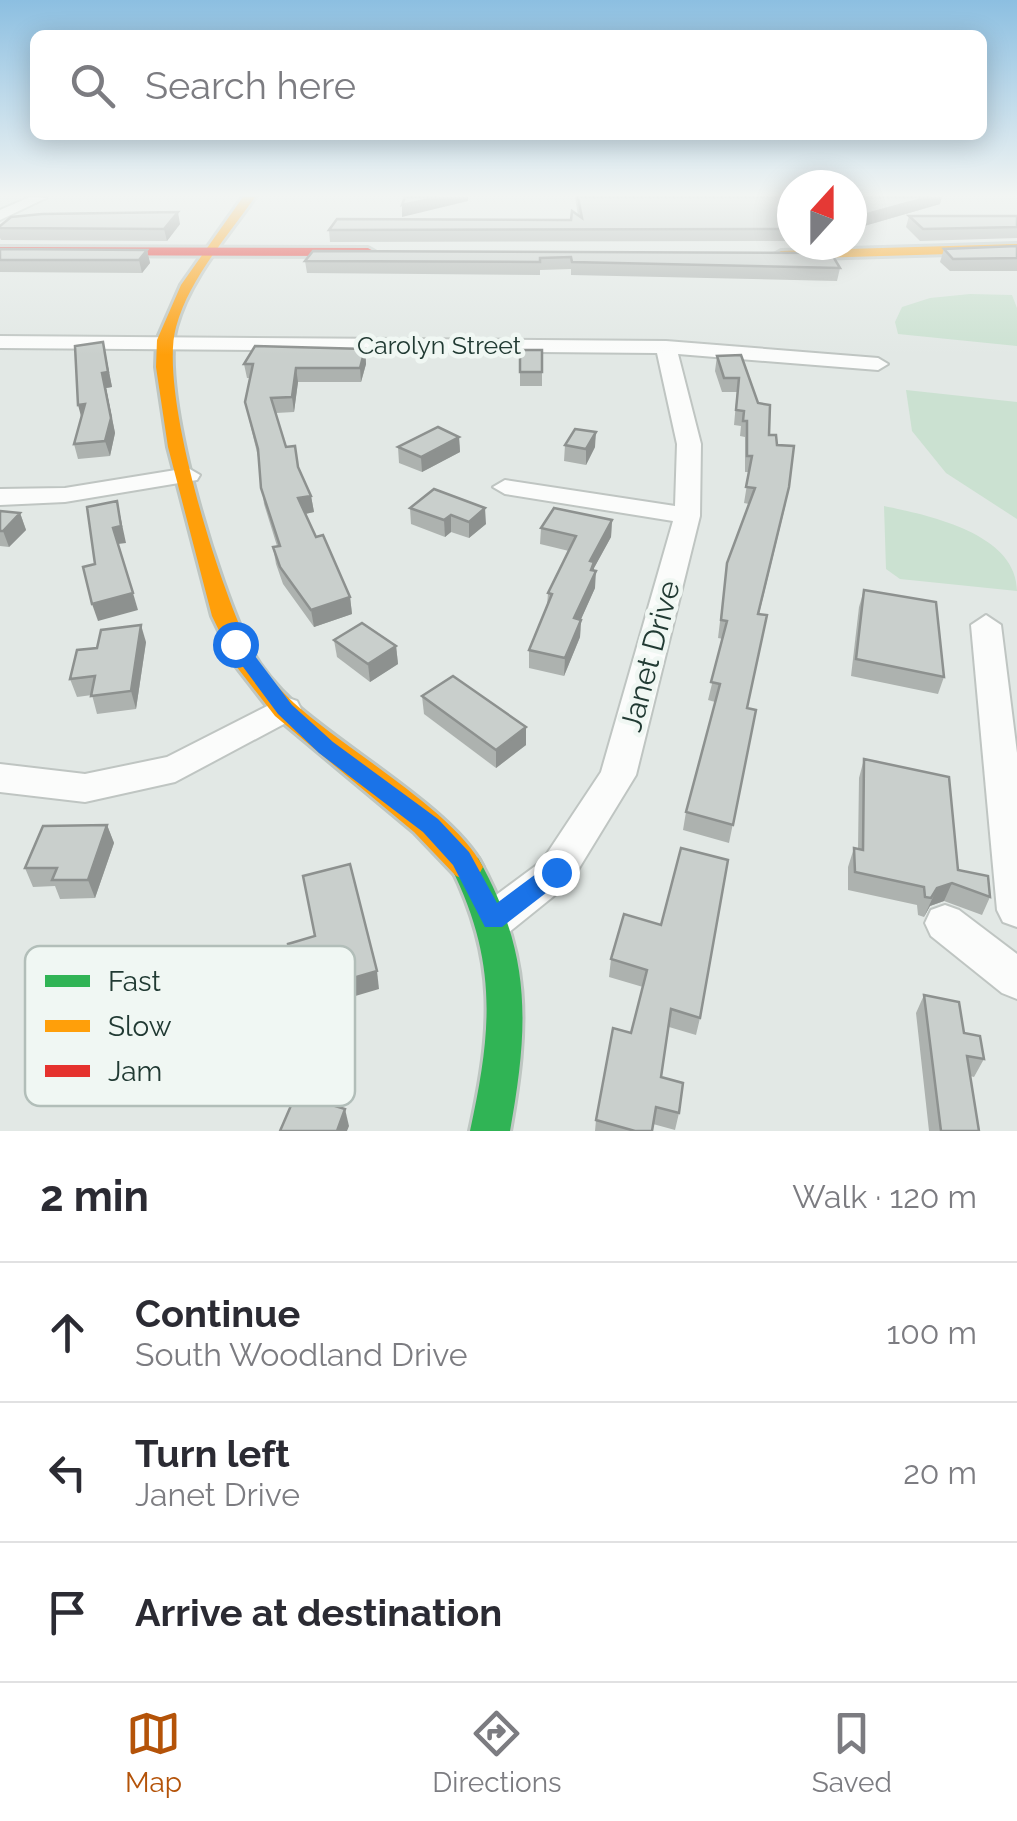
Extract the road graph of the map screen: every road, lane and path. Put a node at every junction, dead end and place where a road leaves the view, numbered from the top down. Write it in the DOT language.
graph roads {
  1 [pos="214,250"];
  2 [pos="951,250"];
  3 [pos="0,252"];
  4 [pos="388,252"];
  5 [pos="757,255"];
  6 [pos="0,342"];
  7 [pos="164,343"];
  8 [pos="666,347"];
  9 [pos="878,364"];
  10 [pos="188,475"];
  11 [pos="506,487"];
  12 [pos="0,497"];
  13 [pos="687,516"];
  14 [pos="986,625"];
  15 [pos="1005,694"];
  16 [pos="285,710"];
  17 [pos="0,778"];
  18 [pos="1017,910"];
  19 [pos="494,920"];
  20 [pos="945,923"];
  21 [pos="1017,980"];
  22 [pos="490,1131"];
  1 -- 3 [label="street"];
  1 -- 4 [label="street"];
  1 -- 7 [label="street"];
  2 -- 5 [label="street"];
  6 -- 7 [label="street, Carolyn Street"];
  7 -- 8 [label="street, Carolyn Street"];
  7 -- 10 [label="street"];
  8 -- 9 [label="street, Carolyn Street"];
  8 -- 13 [label="street, Janet Drive"];
  10 -- 12 [label="street"];
  10 -- 16 [label="street"];
  11 -- 13 [label="street"];
  13 -- 19 [label="street, Janet Drive"];
  14 -- 15 [label="street"];
  15 -- 18 [label="street"];
  16 -- 17 [label="street"];
  16 -- 19 [label="street"];
  19 -- 22 [label="street"];
  20 -- 21 [label="street"];
}
